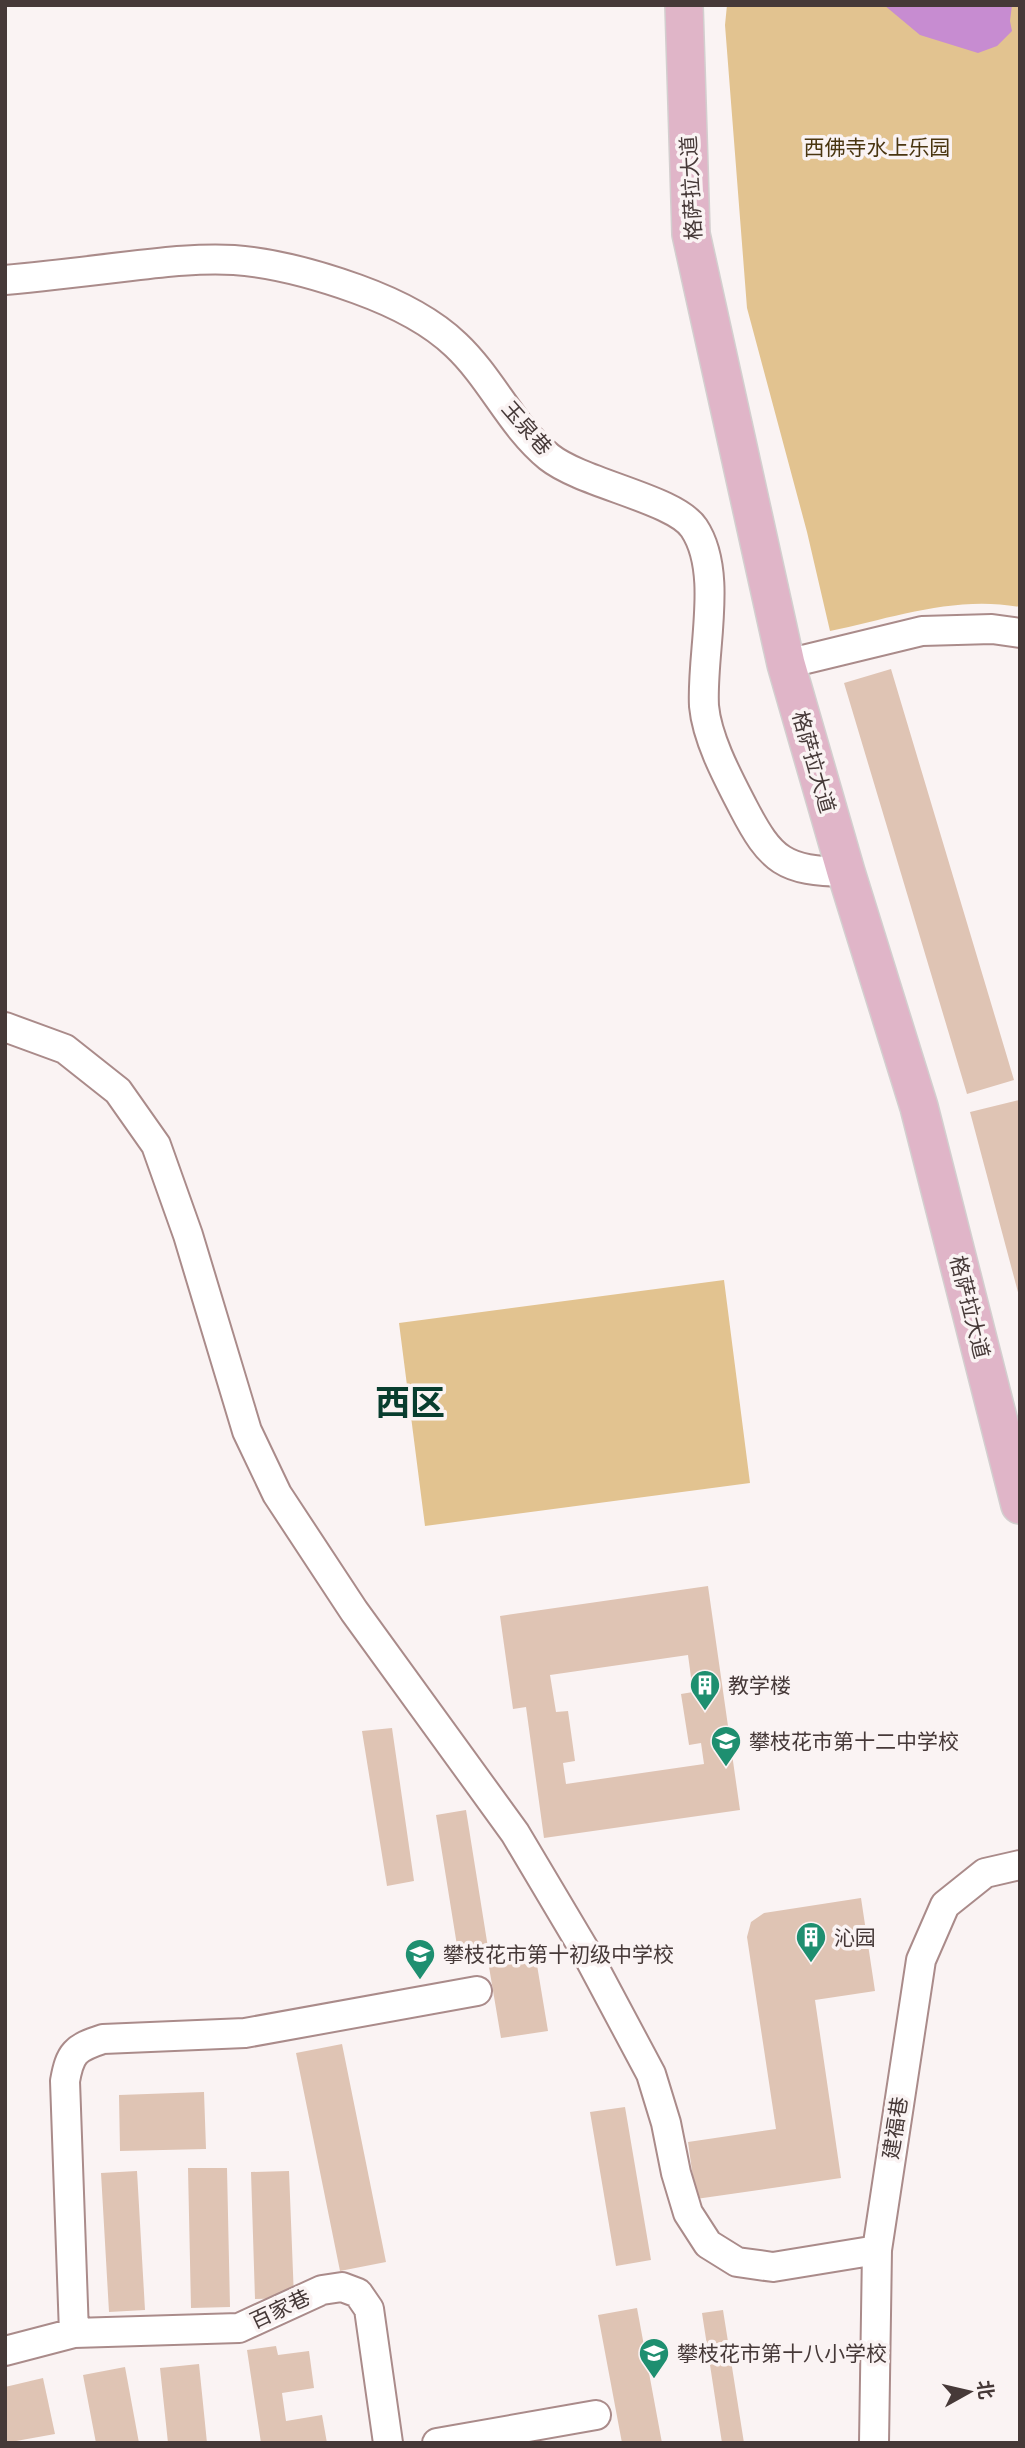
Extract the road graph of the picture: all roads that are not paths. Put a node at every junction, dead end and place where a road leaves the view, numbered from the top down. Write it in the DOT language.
graph roads {
  1 [pos="684,5"];
  2 [pos="5,280"];
  3 [pos="1020,633"];
  4 [pos="786,664"];
  5 [pos="846,872"];
  6 [pos="5,1027"];
  7 [pos="1019,1500"];
  8 [pos="1020,1865"];
  9 [pos="477,1991"];
  10 [pos="877,2250"];
  11 [pos="74,2333"];
  12 [pos="5,2351"];
  13 [pos="596,2415"];
  14 [pos="388,2443"];
  15 [pos="437,2443"];
  16 [pos="874,2443"];
  1 -- 4 [label="main road, 格萨拉大道"];
  2 -- 5 [label="street, 玉泉巷"];
  3 -- 4 [label="street"];
  4 -- 5 [label="main road, 格萨拉大道"];
  5 -- 7 [label="main road, 格萨拉大道"];
  6 -- 10 [label="street"];
  8 -- 10 [label="street, 建福巷"];
  9 -- 11 [label="street"];
  10 -- 16 [label="street, 建福巷"];
  11 -- 12 [label="street, 百家巷"];
  11 -- 14 [label="street, 百家巷"];
  13 -- 15 [label="street"];
}
